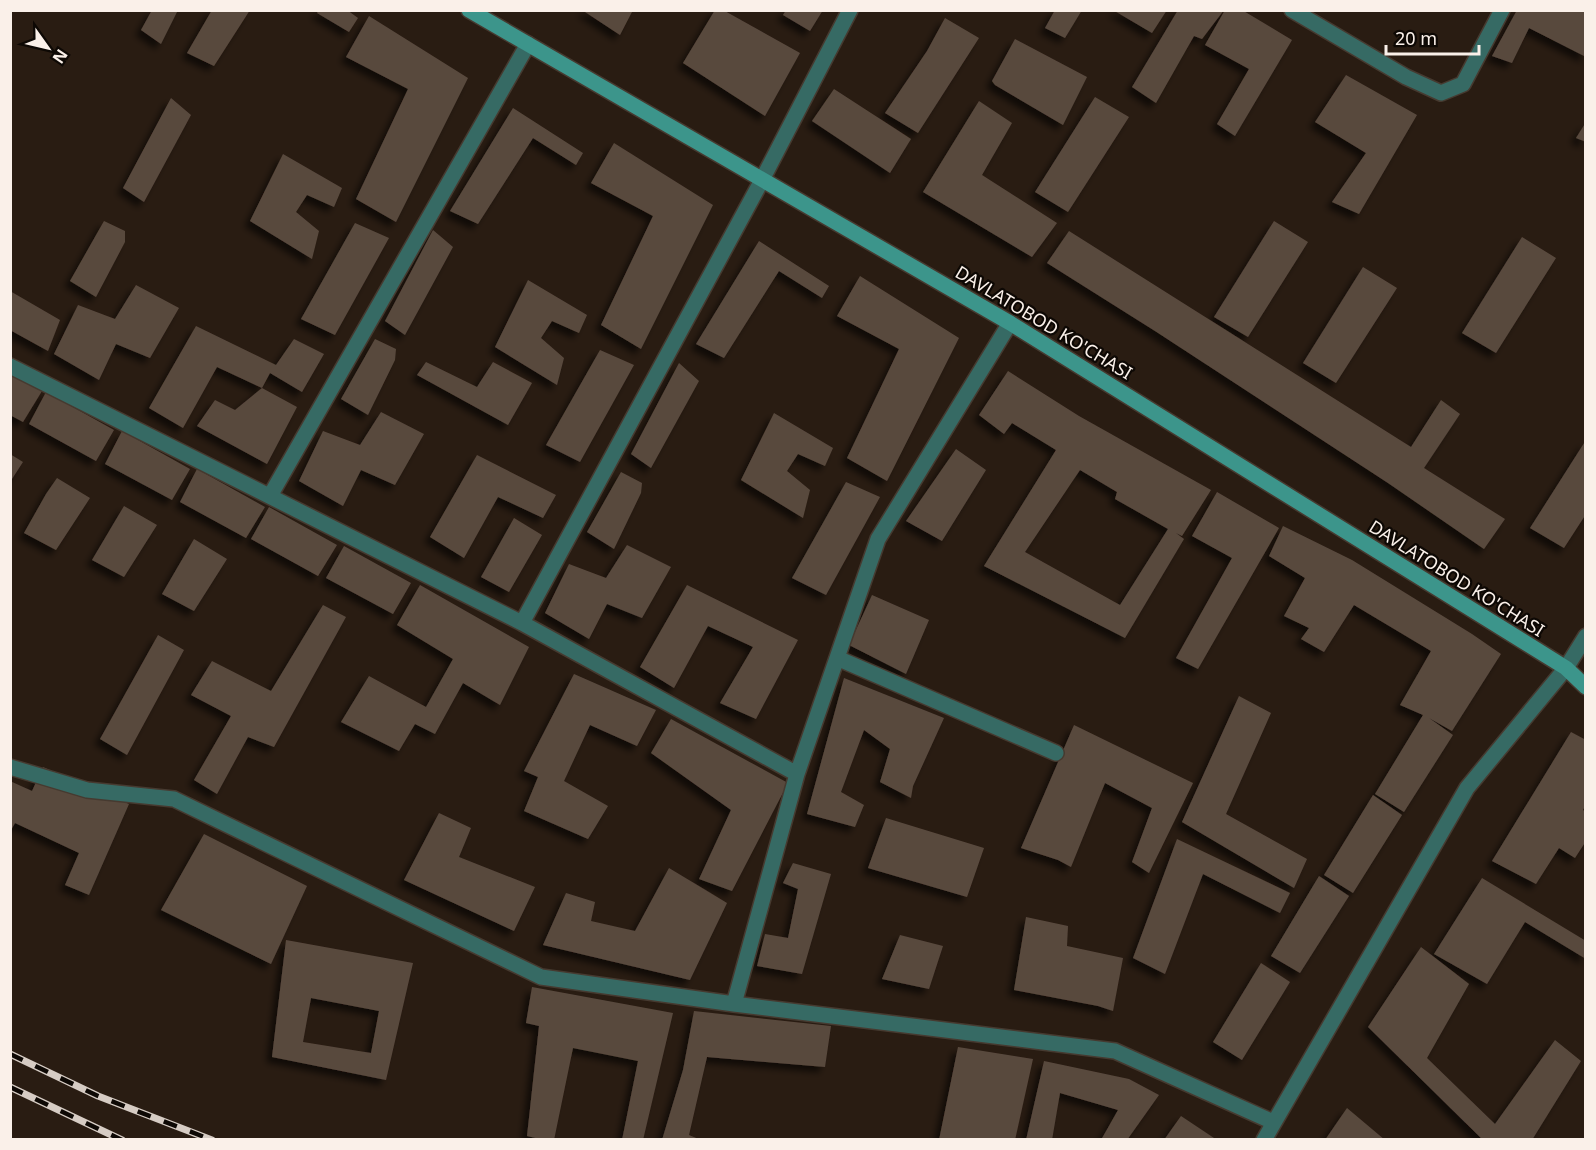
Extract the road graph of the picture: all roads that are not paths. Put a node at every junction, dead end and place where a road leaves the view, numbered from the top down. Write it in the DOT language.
graph roads {
  1 [pos="469,10"];
  2 [pos="850,10"];
  3 [pos="1292,10"];
  4 [pos="1502,10"];
  5 [pos="528,44"];
  6 [pos="762,180"];
  7 [pos="1010,323"];
  8 [pos="10,366"];
  9 [pos="270,496"];
  10 [pos="522,622"];
  11 [pos="1586,636"];
  12 [pos="837,658"];
  13 [pos="1566,668"];
  14 [pos="1586,687"];
  15 [pos="1056,753"];
  16 [pos="10,767"];
  17 [pos="797,774"];
  18 [pos="734,1004"];
  19 [pos="1273,1122"];
  20 [pos="1264,1140"];
  1 -- 5 [label="street, DAVLATOBOD KO'CHASI"];
  2 -- 6 [label="street"];
  3 -- 4 [label="street"];
  5 -- 6 [label="street, DAVLATOBOD KO'CHASI"];
  5 -- 9 [label="street"];
  6 -- 7 [label="street, DAVLATOBOD KO'CHASI"];
  6 -- 10 [label="street"];
  7 -- 12 [label="street"];
  7 -- 13 [label="street, DAVLATOBOD KO'CHASI"];
  8 -- 9 [label="street"];
  9 -- 10 [label="street"];
  10 -- 17 [label="street"];
  11 -- 13 [label="street"];
  12 -- 15 [label="street"];
  12 -- 17 [label="street"];
  13 -- 14 [label="street, DAVLATOBOD KO'CHASI"];
  13 -- 19 [label="street"];
  16 -- 18 [label="street"];
  17 -- 18 [label="street"];
  18 -- 19 [label="street"];
  19 -- 20 [label="street"];
}
